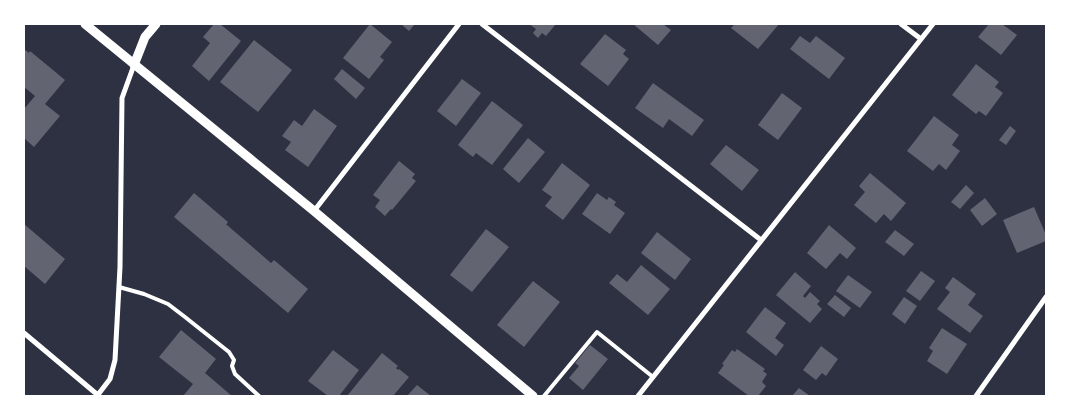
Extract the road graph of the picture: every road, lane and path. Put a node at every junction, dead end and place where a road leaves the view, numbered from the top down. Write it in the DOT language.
graph roads {
  1 [pos="84,24"];
  2 [pos="156,24"];
  3 [pos="459,24"];
  4 [pos="482,24"];
  5 [pos="901,24"];
  6 [pos="933,24"];
  7 [pos="920,39"];
  8 [pos="134,65"];
  9 [pos="314,211"];
  10 [pos="761,240"];
  11 [pos="119,287"];
  12 [pos="1046,297"];
  13 [pos="24,333"];
  14 [pos="653,377"];
  15 [pos="98,396"];
  16 [pos="259,396"];
  17 [pos="534,396"];
  18 [pos="544,396"];
  19 [pos="638,396"];
  20 [pos="976,396"];
  1 -- 8 [label="street"];
  2 -- 8 [label="street"];
  3 -- 9 [label="street"];
  4 -- 10 [label="street"];
  5 -- 7 [label="street"];
  6 -- 7 [label="street"];
  7 -- 10 [label="street"];
  8 -- 9 [label="street"];
  8 -- 11 [label="street"];
  9 -- 17 [label="street"];
  10 -- 14 [label="street"];
  11 -- 15 [label="street"];
  11 -- 16 [label="lane"];
  12 -- 20 [label="street"];
  13 -- 15 [label="street"];
  14 -- 18 [label="lane"];
  14 -- 19 [label="street"];
}
